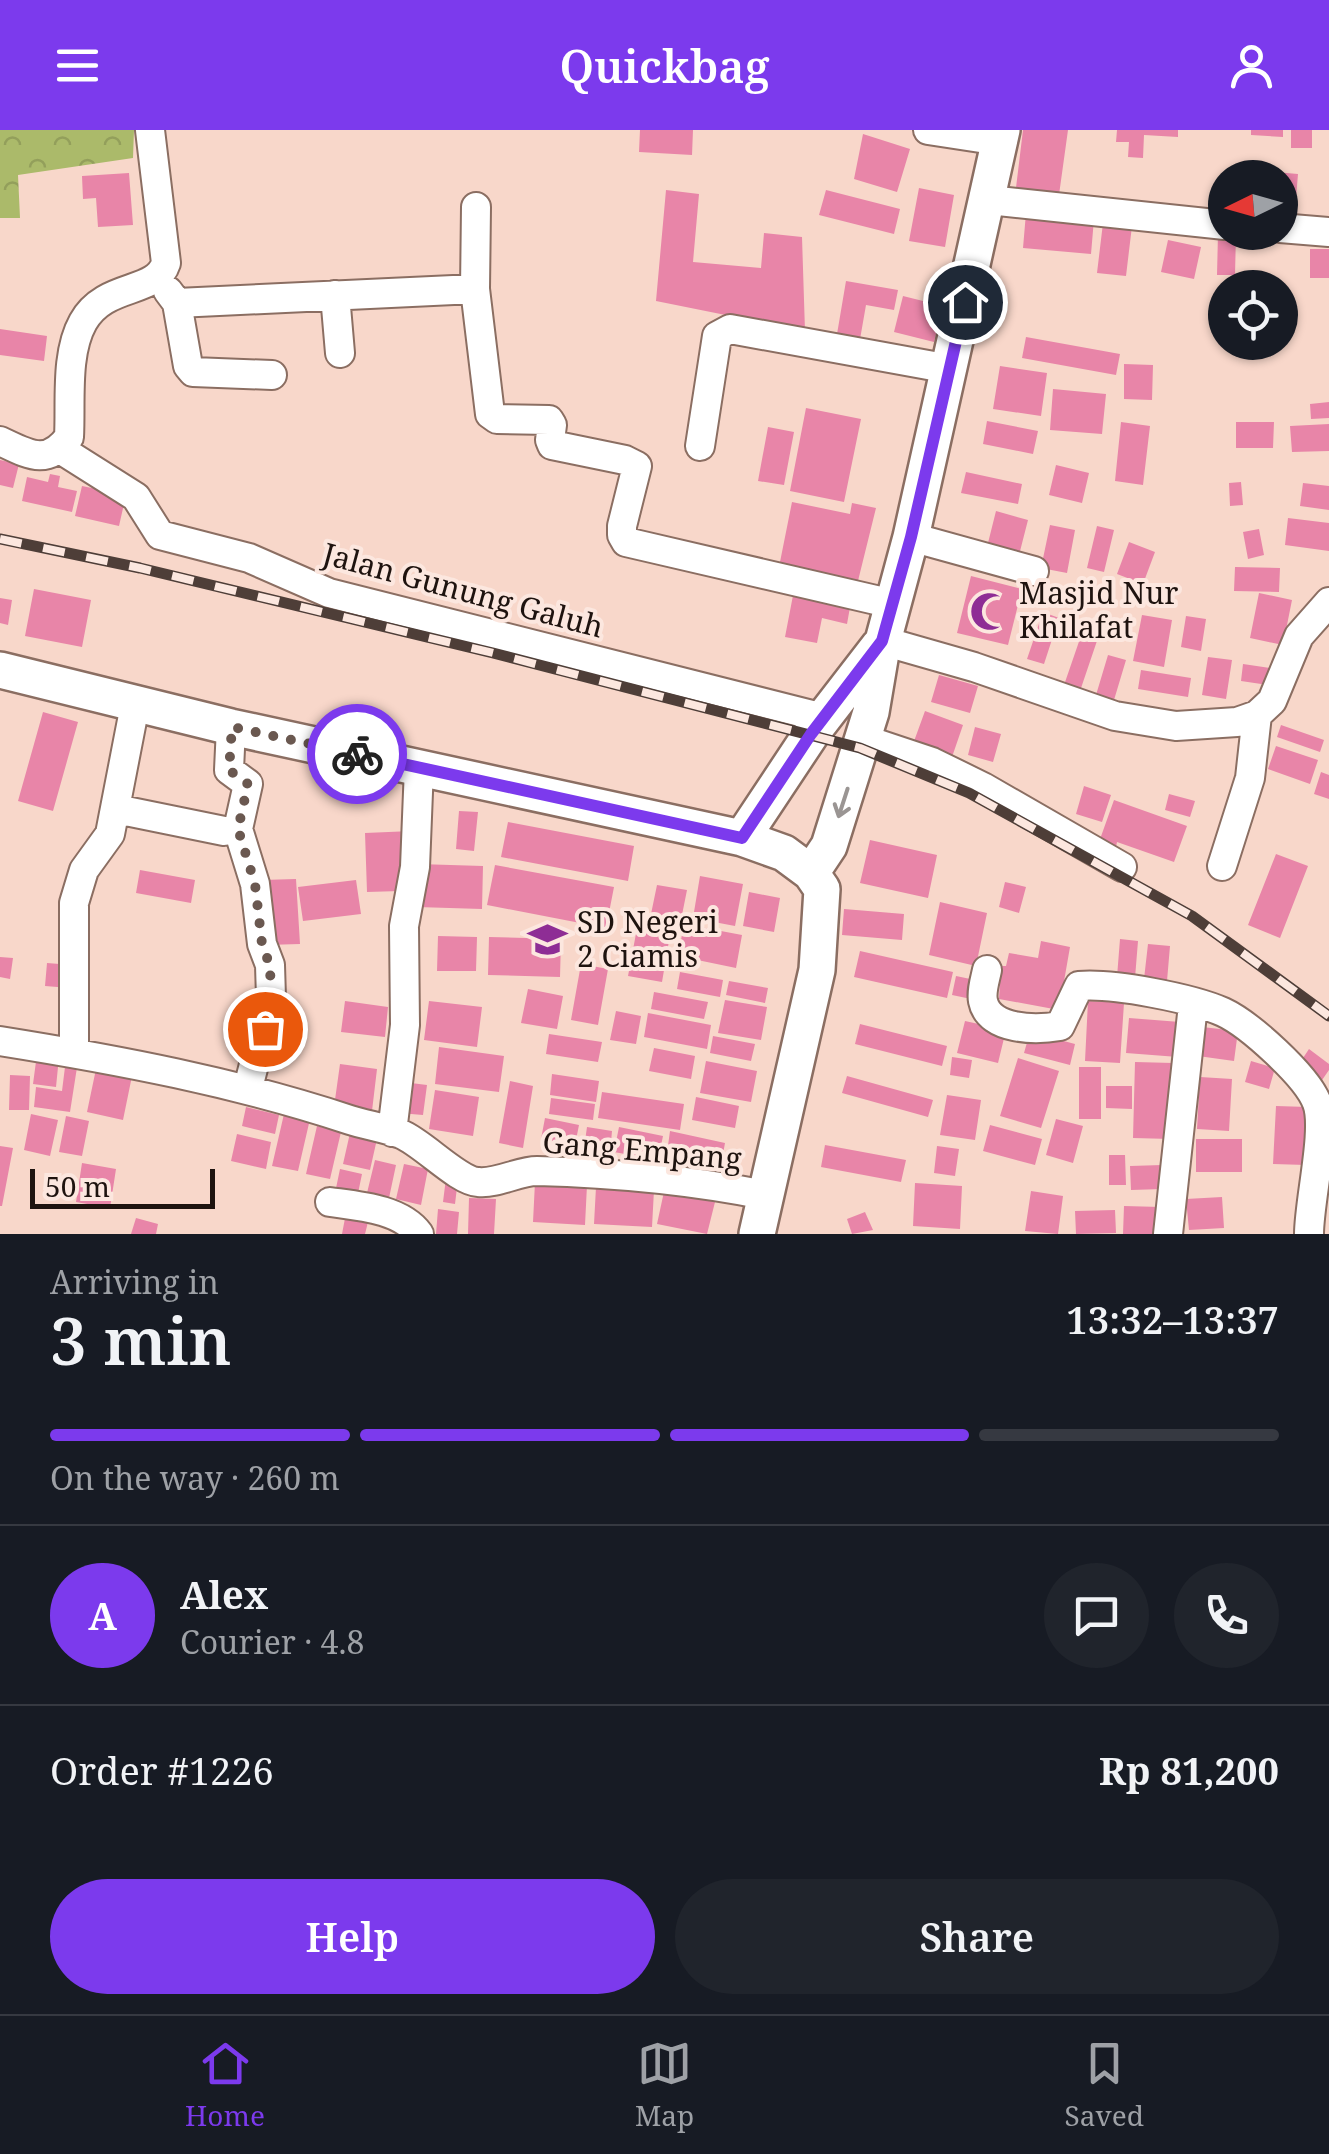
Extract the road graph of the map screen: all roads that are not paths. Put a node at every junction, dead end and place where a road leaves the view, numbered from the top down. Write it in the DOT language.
graph roads {
  1 [pos="150,130"];
  2 [pos="928,130"];
  3 [pos="1001,136"];
  4 [pos="988,200"];
  5 [pos="476,207"];
  6 [pos="1208,223"];
  7 [pos="1298,229"];
  8 [pos="1329,232"];
  9 [pos="159,278"];
  10 [pos="475,289"];
  11 [pos="335,295"];
  12 [pos="177,303"];
  13 [pos="340,353"];
  14 [pos="950,369"];
  15 [pos="272,374"];
  16 [pos="0,441"];
  17 [pos="700,446"];
  18 [pos="60,449"];
  19 [pos="911,537"];
  20 [pos="1034,571"];
  21 [pos="1329,602"];
  22 [pos="893,604"];
  23 [pos="882,641"];
  24 [pos="0,670"];
  25 [pos="135,704"];
  26 [pos="1257,715"];
  27 [pos="824,718"];
  28 [pos="232,727"];
  29 [pos="863,739"];
  30 [pos="419,767"];
  31 [pos="116,810"];
  32 [pos="224,831"];
  33 [pos="742,838"];
  34 [pos="1222,866"];
  35 [pos="1122,867"];
  36 [pos="812,873"];
  37 [pos="987,970"];
  38 [pos="1193,1005"];
  39 [pos="0,1042"];
  40 [pos="74,1053"];
  41 [pos="248,1088"];
  42 [pos="392,1132"];
  43 [pos="765,1195"];
  44 [pos="330,1202"];
  45 [pos="419,1234"];
  46 [pos="757,1234"];
  47 [pos="1168,1234"];
  48 [pos="1309,1234"];
  1 -- 9 [label="street"];
  2 -- 3 [label="street"];
  3 -- 4 [label="main road"];
  4 -- 6 [label="street"];
  4 -- 14 [label="main road"];
  5 -- 10 [label="street"];
  7 -- 8 [label="street"];
  9 -- 12 [label="street"];
  9 -- 18 [label="street"];
  10 -- 11 [label="street"];
  10 -- 22 [label="street"];
  11 -- 12 [label="street"];
  11 -- 13 [label="street"];
  12 -- 15 [label="street"];
  14 -- 17 [label="street"];
  14 -- 19 [label="main road"];
  16 -- 18 [label="street, Jalan Gunung Galuh"];
  18 -- 27 [label="street, Jalan Gunung Galuh"];
  19 -- 20 [label="street"];
  19 -- 22 [label="main road"];
  21 -- 26 [label="street"];
  22 -- 23 [label="main road"];
  23 -- 26 [label="street"];
  23 -- 27 [label="main road"];
  23 -- 29 [label="main road"];
  24 -- 25 [label="main road"];
  25 -- 28 [label="main road"];
  25 -- 31 [label="street"];
  26 -- 34 [label="street"];
  27 -- 33 [label="main road"];
  28 -- 30 [label="main road"];
  28 -- 41 [label="street"];
  29 -- 35 [label="street"];
  29 -- 36 [label="main road, one-way"];
  30 -- 33 [label="main road"];
  30 -- 42 [label="street"];
  31 -- 32 [label="street"];
  31 -- 40 [label="street"];
  33 -- 36 [label="main road"];
  36 -- 43 [label="main road"];
  37 -- 38 [label="street"];
  38 -- 47 [label="street"];
  38 -- 48 [label="street"];
  39 -- 40 [label="street, Gang Empang"];
  40 -- 41 [label="street, Gang Empang"];
  41 -- 42 [label="street, Gang Empang"];
  42 -- 43 [label="street, Gang Empang"];
  43 -- 46 [label="main road"];
  44 -- 45 [label="street"];
}
